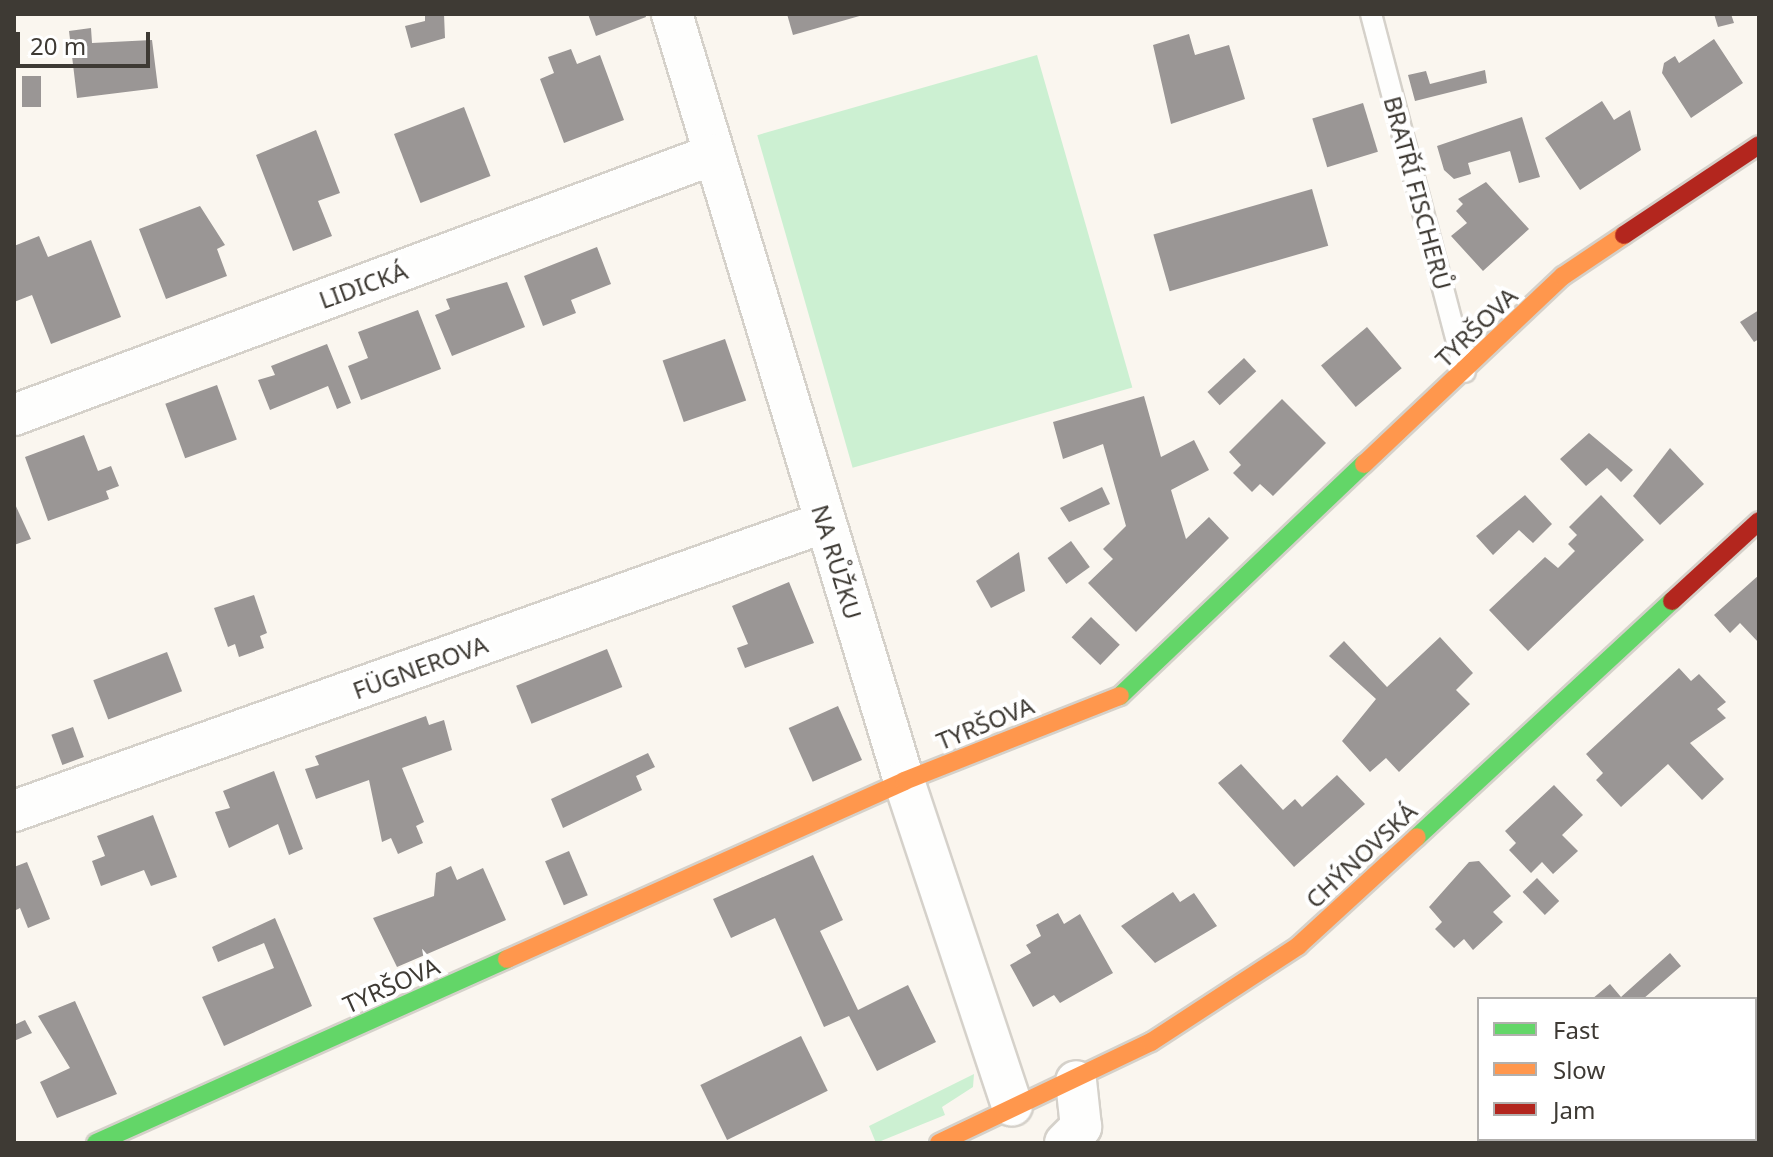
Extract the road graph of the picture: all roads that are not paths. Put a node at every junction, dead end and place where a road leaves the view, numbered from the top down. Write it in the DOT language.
graph roads {
  1 [pos="672,14"];
  2 [pos="1371,14"];
  3 [pos="1759,145"];
  4 [pos="712,155"];
  5 [pos="1465,372"];
  6 [pos="14,415"];
  7 [pos="1759,521"];
  8 [pos="825,522"];
  9 [pos="904,781"];
  10 [pos="14,811"];
  11 [pos="1076,1081"];
  12 [pos="1012,1106"];
  13 [pos="96,1143"];
  14 [pos="939,1143"];
  15 [pos="1065,1143"];
  1 -- 4 [label="street, NA RŮŽKU"];
  2 -- 5 [label="lane, BRATŘÍ FISCHERŮ"];
  3 -- 5 [label="street, TYRŠOVA"];
  4 -- 6 [label="street, LIDICKÁ"];
  4 -- 8 [label="street, NA RŮŽKU"];
  5 -- 9 [label="street, TYRŠOVA"];
  7 -- 11 [label="street, CHÝNOVSKÁ"];
  8 -- 9 [label="street, NA RŮŽKU"];
  8 -- 10 [label="street, FÜGNEROVA"];
  9 -- 12 [label="street, NA RŮŽKU"];
  9 -- 13 [label="street, TYRŠOVA"];
  11 -- 12 [label="street, CHÝNOVSKÁ"];
  11 -- 15 [label="street"];
  12 -- 14 [label="street, CHÝNOVSKÁ"];
}
